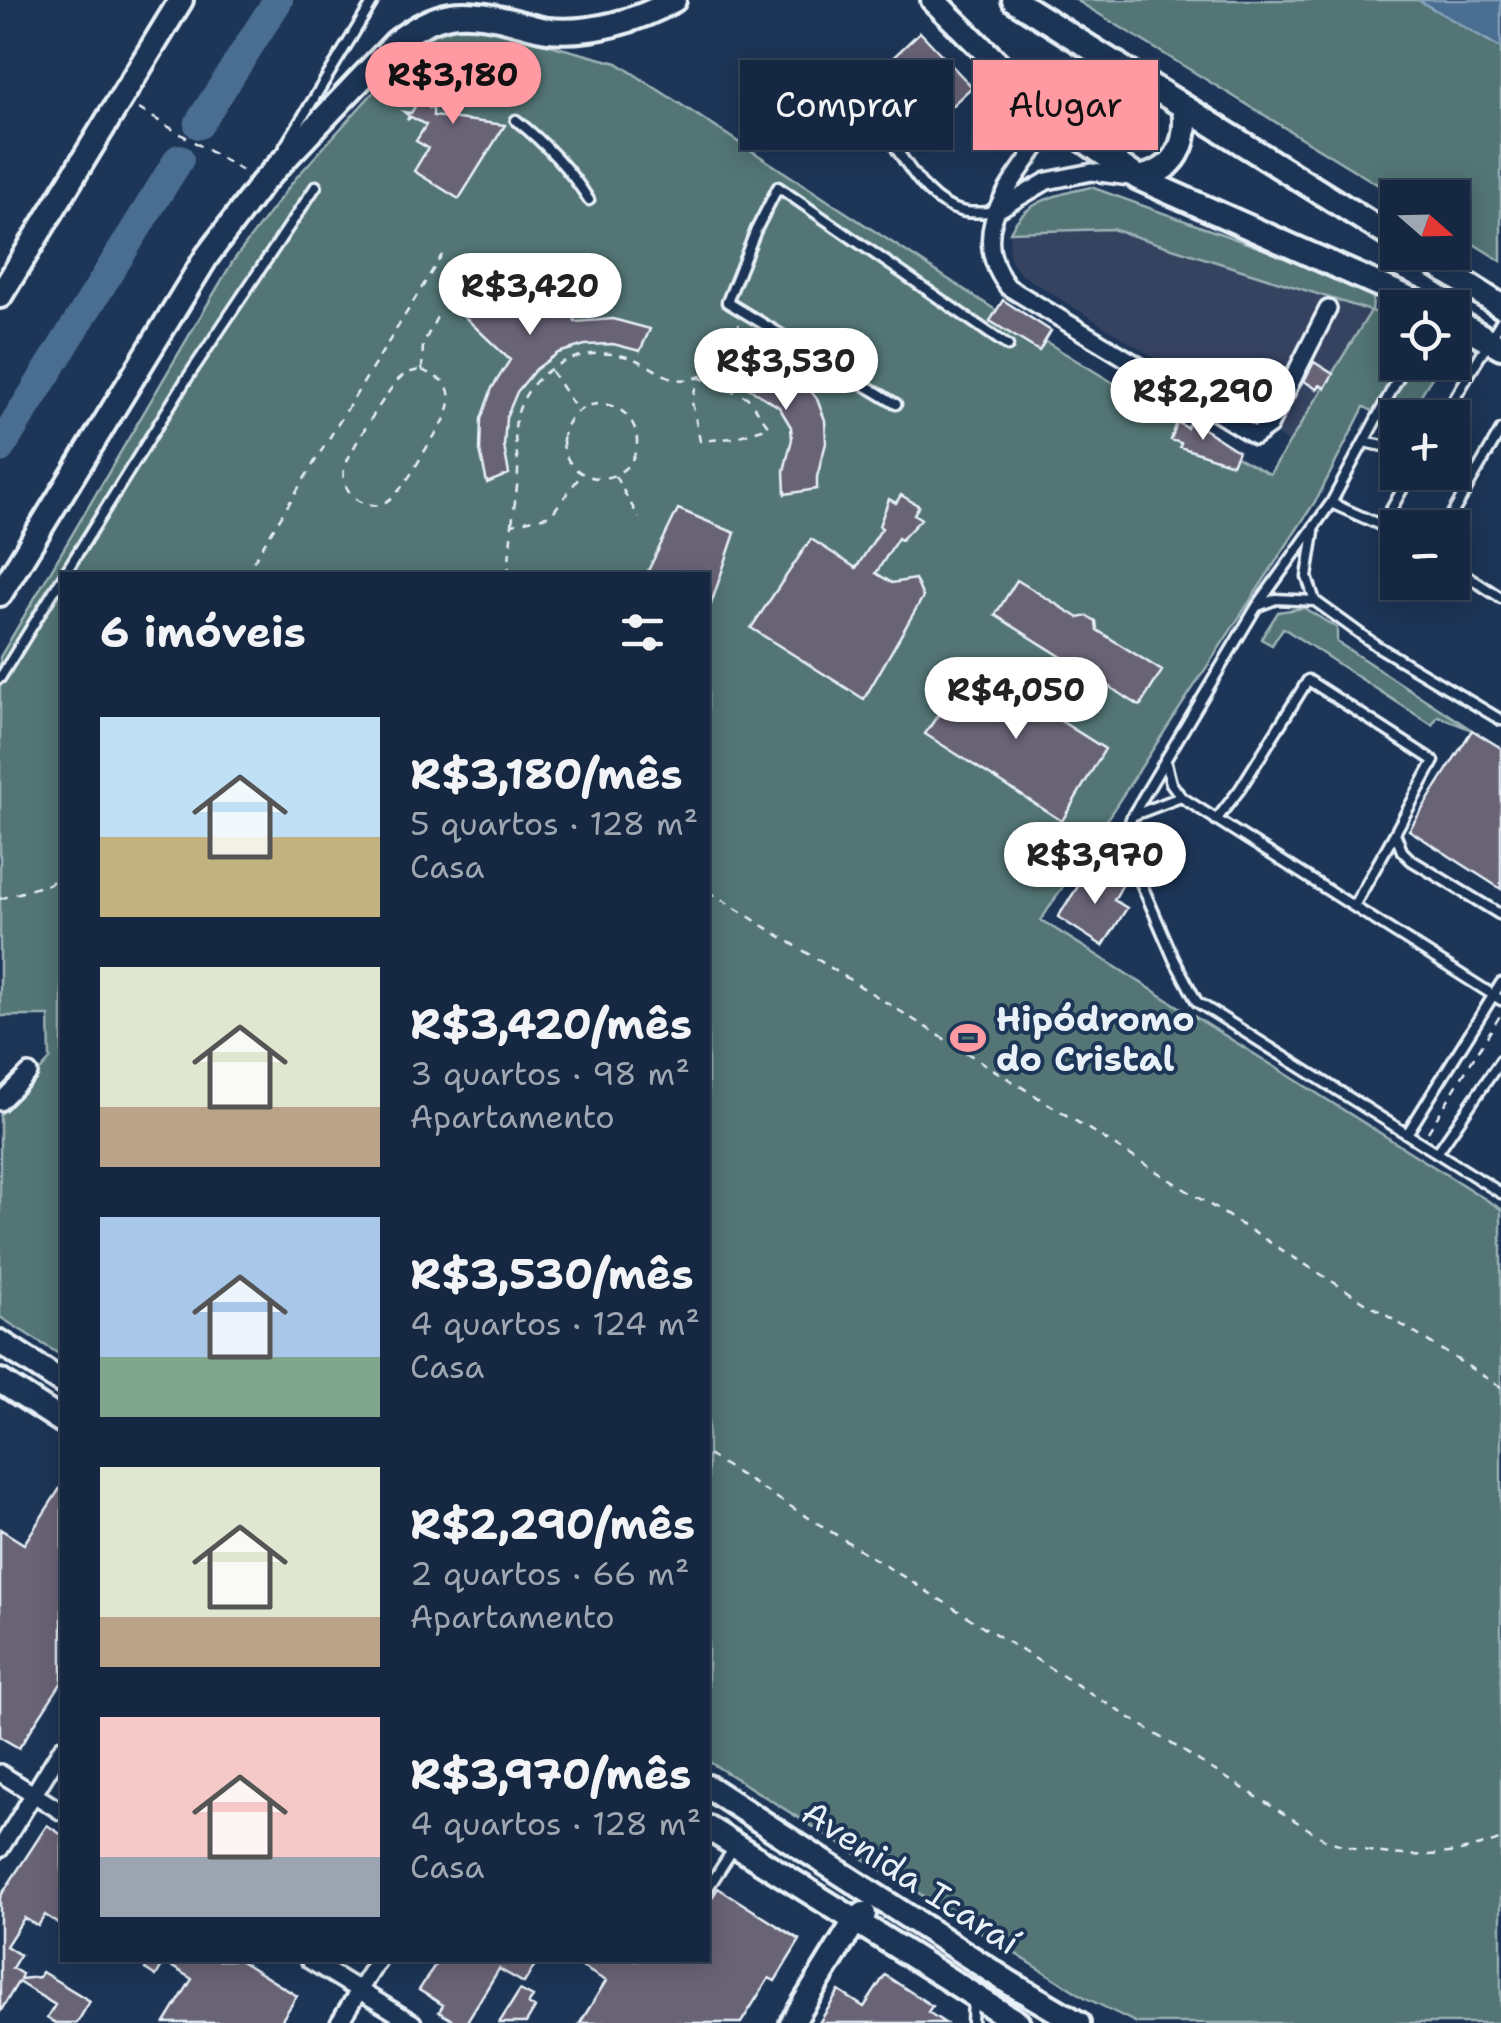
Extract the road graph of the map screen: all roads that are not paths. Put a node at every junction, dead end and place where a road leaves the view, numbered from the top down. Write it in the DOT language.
graph roads {
  1 [pos="180,0"];
  2 [pos="374,0"];
  3 [pos="674,0"];
  4 [pos="933,0"];
  5 [pos="1014,0"];
  6 [pos="994,60"];
  7 [pos="1111,60"];
  8 [pos="1158,91"];
  9 [pos="1184,108"];
  10 [pos="516,120"];
  11 [pos="897,150"];
  12 [pos="1038,150"];
  13 [pos="1098,150"];
  14 [pos="1138,178"];
  15 [pos="262,183"];
  16 [pos="316,186"];
  17 [pos="589,200"];
  18 [pos="994,212"];
  19 [pos="1380,230"];
  20 [pos="1444,270"];
  21 [pos="1390,290"];
  22 [pos="0,296"];
  23 [pos="1501,306"];
  24 [pos="1328,309"];
  25 [pos="1470,326"];
  26 [pos="1497,336"];
  27 [pos="1008,346"];
  28 [pos="1397,380"];
  29 [pos="1456,400"];
  30 [pos="896,404"];
  31 [pos="1501,430"];
  32 [pos="1364,442"];
  33 [pos="1380,445"];
  34 [pos="1470,471"];
  35 [pos="1476,474"];
  36 [pos="1331,502"];
  37 [pos="1455,510"];
  38 [pos="1380,523"];
  39 [pos="1315,525"];
  40 [pos="66,572"];
  41 [pos="1470,578"];
  42 [pos="60,581"];
  43 [pos="0,594"];
  44 [pos="1501,598"];
  45 [pos="1315,601"];
  46 [pos="1257,606"];
  47 [pos="0,678"];
  48 [pos="1501,720"];
  49 [pos="1165,760"];
  50 [pos="1181,798"];
  51 [pos="1132,816"];
  52 [pos="1216,820"];
  53 [pos="1395,833"];
  54 [pos="1354,906"];
  55 [pos="1501,915"];
  56 [pos="1501,983"];
  57 [pos="1497,998"];
  58 [pos="1501,1060"];
  59 [pos="29,1073"];
  60 [pos="0,1102"];
  61 [pos="1407,1134"];
  62 [pos="1437,1153"];
  63 [pos="1501,1193"];
  64 [pos="0,1342"];
  65 [pos="0,1381"];
  66 [pos="60,1381"];
  67 [pos="60,1421"];
  68 [pos="60,1751"];
  69 [pos="0,1774"];
  70 [pos="710,1788"];
  71 [pos="35,1795"];
  72 [pos="60,1811"];
  73 [pos="710,1829"];
  74 [pos="735,1846"];
  75 [pos="0,1849"];
  76 [pos="710,1885"];
  77 [pos="889,1904"];
  78 [pos="855,1921"];
  79 [pos="312,1962"];
  80 [pos="377,1962"];
  81 [pos="359,1990"];
  82 [pos="974,1995"];
  83 [pos="970,2022"];
  84 [pos="339,2023"];
  85 [pos="413,2023"];
  86 [pos="792,2023"];
  87 [pos="1018,2023"];
  88 [pos="1078,2023"];
  1 -- 22 [label="main road"];
  2 -- 15 [label="lane"];
  3 -- 15 [label="main road"];
  4 -- 6 [label="main road"];
  5 -- 7 [label="main road"];
  8 -- 9 [label="main road"];
  9 -- 14 [label="main road"];
  9 -- 19 [label="main road"];
  10 -- 17 [label="lane"];
  11 -- 18 [label="lane"];
  12 -- 18 [label="street"];
  13 -- 14 [label="main road"];
  14 -- 18 [label="street"];
  14 -- 21 [label="main road"];
  15 -- 43 [label="main road"];
  16 -- 40 [label="lane"];
  18 -- 24 [label="street"];
  20 -- 23 [label="main road"];
  25 -- 26 [label="main road"];
  26 -- 29 [label="lane"];
  27 -- 30 [label="lane"];
  28 -- 32 [label="lane"];
  31 -- 35 [label="lane"];
  32 -- 33 [label="lane"];
  32 -- 36 [label="lane"];
  34 -- 35 [label="lane"];
  35 -- 37 [label="lane"];
  36 -- 38 [label="lane"];
  36 -- 39 [label="lane"];
  39 -- 45 [label="lane"];
  39 -- 46 [label="lane"];
  41 -- 44 [label="lane"];
  42 -- 47 [label="lane"];
  45 -- 46 [label="lane"];
  45 -- 48 [label="lane"];
  46 -- 49 [label="lane"];
  49 -- 50 [label="lane"];
  49 -- 51 [label="lane"];
  50 -- 51 [label="lane"];
  50 -- 52 [label="lane"];
  51 -- 61 [label="lane"];
  52 -- 53 [label="lane"];
  52 -- 54 [label="lane"];
  53 -- 54 [label="lane"];
  53 -- 55 [label="lane"];
  54 -- 57 [label="lane"];
  56 -- 57 [label="lane"];
  57 -- 61 [label="lane"];
  58 -- 62 [label="lane"];
  59 -- 60 [label="street"];
  61 -- 62 [label="lane"];
  62 -- 63 [label="lane"];
  64 -- 66 [label="main road"];
  65 -- 67 [label="main road"];
  68 -- 71 [label="street"];
  69 -- 71 [label="street"];
  70 -- 77 [label="main road, Avenida Icaraí"];
  71 -- 72 [label="street"];
  71 -- 75 [label="street"];
  73 -- 74 [label="main road, Avenida Icaraí"];
  74 -- 76 [label="lane"];
  74 -- 78 [label="main road, Avenida Icaraí"];
  77 -- 78 [label="main road"];
  77 -- 88 [label="main road, Avenida Icaraí"];
  78 -- 82 [label="main road, Avenida Icaraí"];
  78 -- 86 [label="main road"];
  79 -- 81 [label="street"];
  80 -- 81 [label="street"];
  81 -- 84 [label="street"];
  81 -- 85 [label="street"];
  82 -- 83 [label="lane"];
  82 -- 87 [label="main road, Avenida Icaraí"];
}
